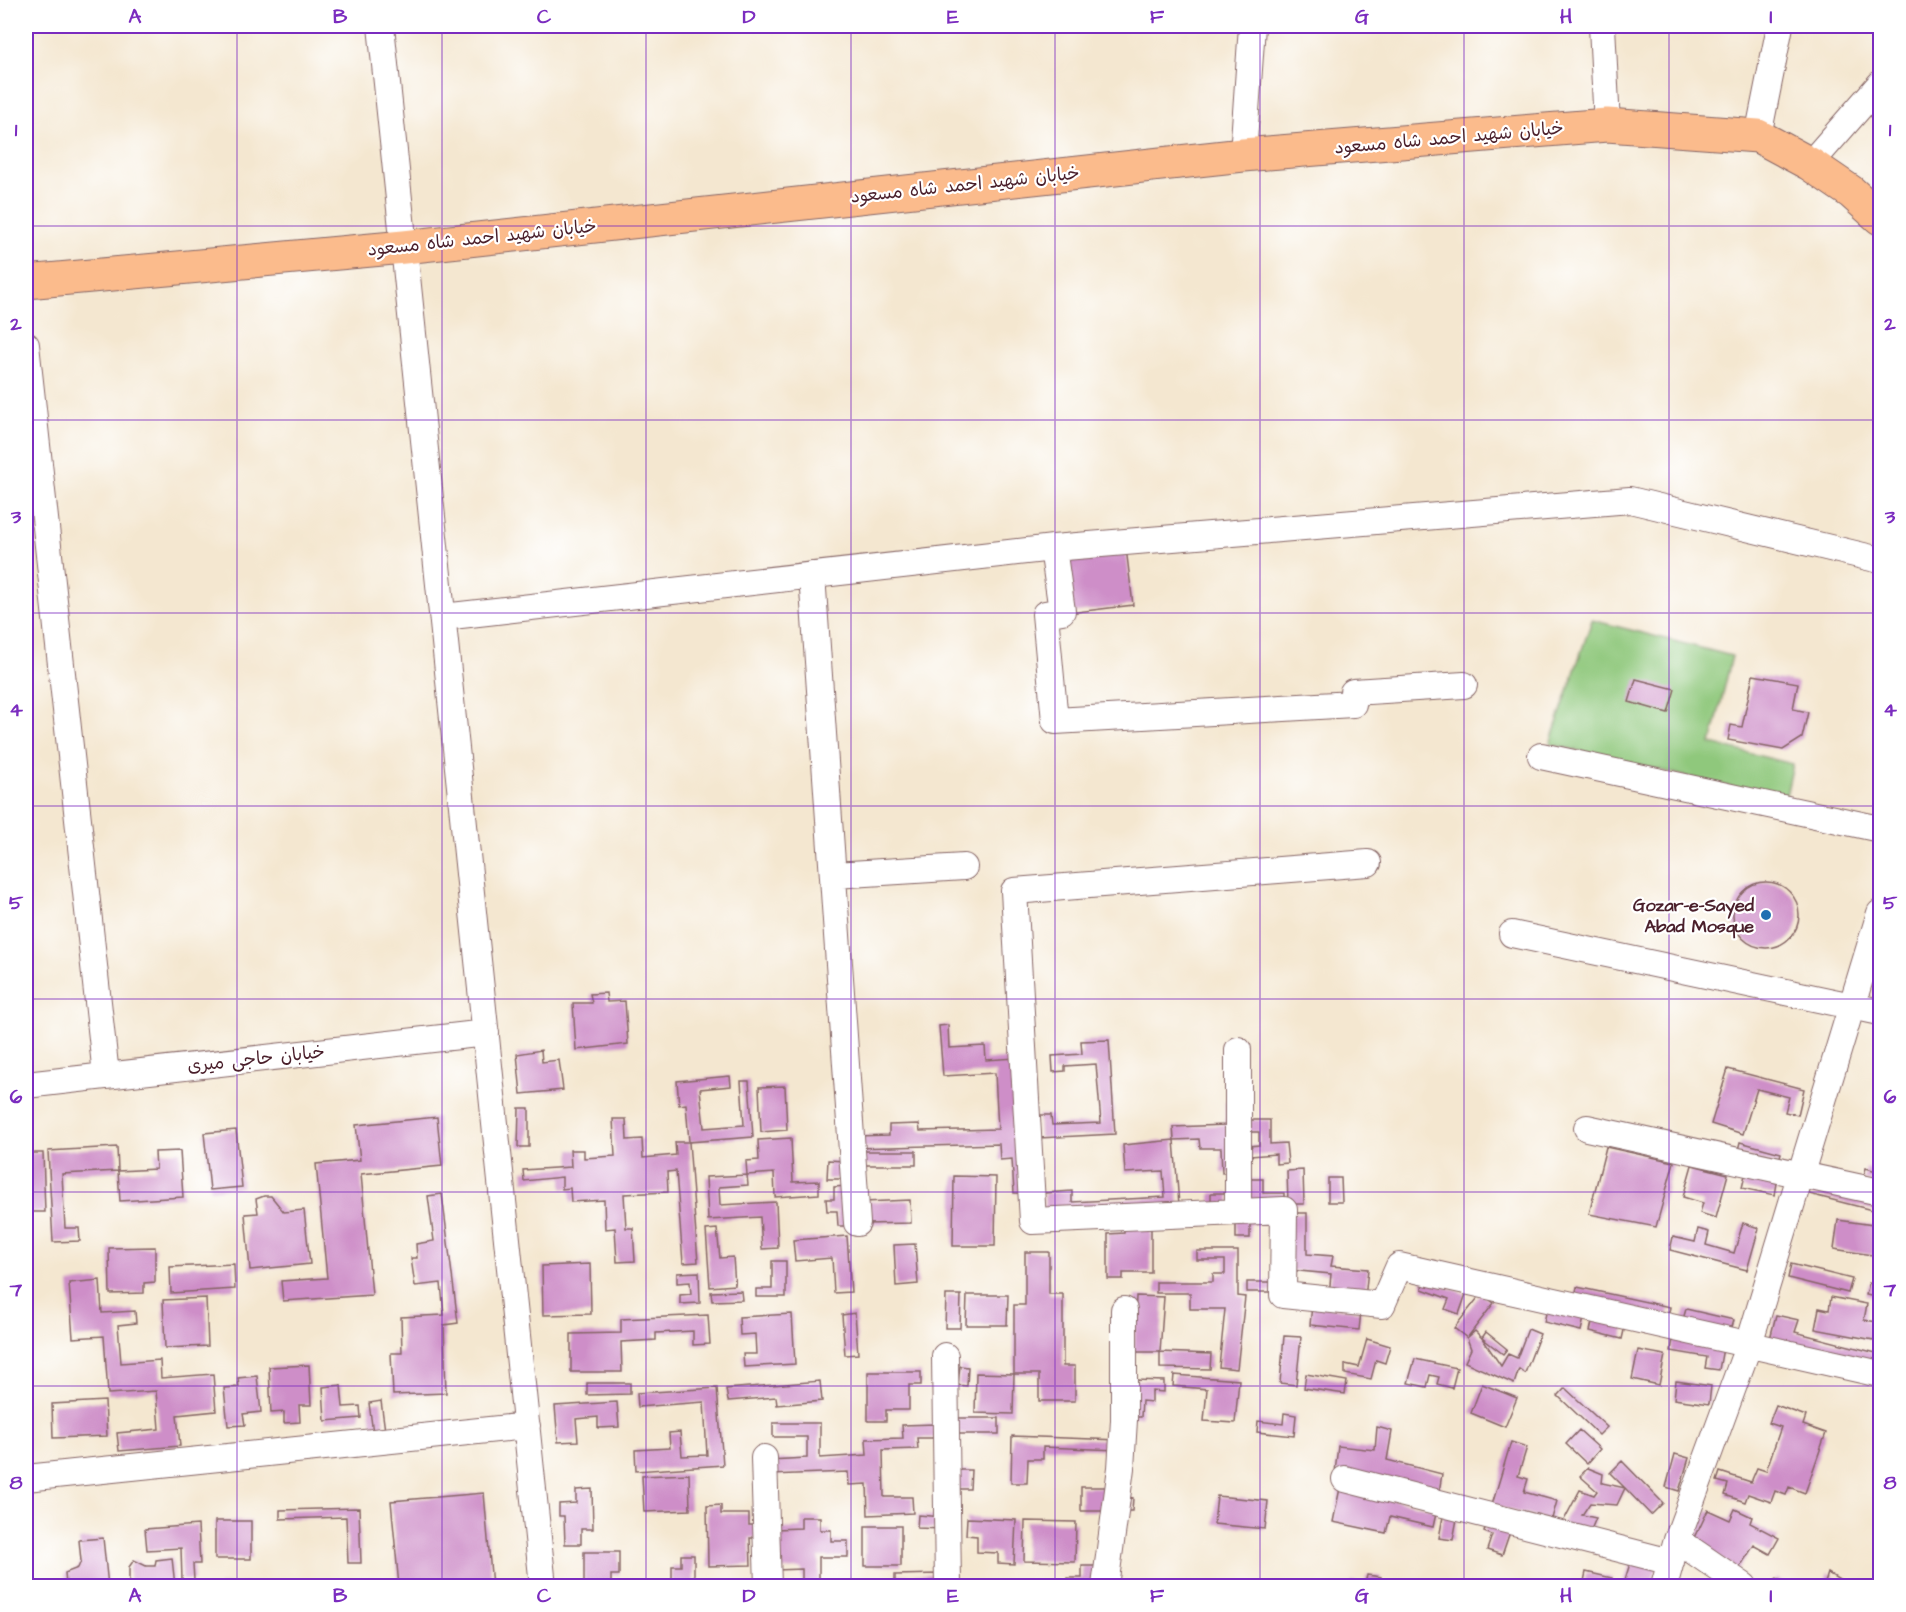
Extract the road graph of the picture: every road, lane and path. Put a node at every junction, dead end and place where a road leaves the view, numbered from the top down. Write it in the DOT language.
graph roads {
  1 [pos="381,26"];
  2 [pos="1252,26"];
  3 [pos="1602,26"];
  4 [pos="1780,26"];
  5 [pos="1881,84"];
  6 [pos="1607,125"];
  7 [pos="1758,136"];
  8 [pos="1244,155"];
  9 [pos="1810,164"];
  10 [pos="1881,218"];
  11 [pos="404,247"];
  12 [pos="26,282"];
  13 [pos="26,345"];
  14 [pos="1053,548"];
  15 [pos="1881,560"];
  16 [pos="812,575"];
  17 [pos="442,617"];
  18 [pos="1464,685"];
  19 [pos="1541,756"];
  20 [pos="1881,829"];
  21 [pos="1368,863"];
  22 [pos="964,867"];
  23 [pos="834,875"];
  24 [pos="1881,913"];
  25 [pos="1512,934"];
  26 [pos="1852,1005"];
  27 [pos="1881,1012"];
  28 [pos="486,1033"];
  29 [pos="1238,1050"];
  30 [pos="106,1076"];
  31 [pos="26,1085"];
  32 [pos="1587,1128"];
  33 [pos="1800,1175"];
  34 [pos="1881,1192"];
  35 [pos="1238,1211"];
  36 [pos="857,1223"];
  37 [pos="1124,1310"];
  38 [pos="1749,1344"];
  39 [pos="945,1356"];
  40 [pos="1881,1374"];
  41 [pos="527,1426"];
  42 [pos="764,1458"];
  43 [pos="26,1478"];
  44 [pos="1345,1479"];
  45 [pos="1674,1551"];
  46 [pos="543,1587"];
  47 [pos="768,1587"];
  48 [pos="948,1587"];
  49 [pos="1105,1587"];
  50 [pos="1664,1587"];
  51 [pos="1744,1587"];
  1 -- 11 [label="street"];
  2 -- 8 [label="street"];
  3 -- 6 [label="street"];
  4 -- 7 [label="street"];
  5 -- 9 [label="street"];
  6 -- 7 [label="main road, خیابان شهید احمد شاه مسعود"];
  6 -- 8 [label="main road, خیابان شهید احمد شاه مسعود"];
  7 -- 9 [label="main road, خیابان شهید احمد شاه مسعود"];
  8 -- 11 [label="main road, خیابان شهید احمد شاه مسعود"];
  9 -- 10 [label="main road, خیابان شهید احمد شاه مسعود"];
  11 -- 12 [label="main road, خیابان شهید احمد شاه مسعود"];
  11 -- 17 [label="street"];
  13 -- 30 [label="street"];
  14 -- 15 [label="street"];
  14 -- 16 [label="street"];
  14 -- 18 [label="street"];
  16 -- 17 [label="street"];
  16 -- 23 [label="street"];
  17 -- 28 [label="street"];
  19 -- 20 [label="street"];
  21 -- 35 [label="street"];
  22 -- 23 [label="street"];
  23 -- 36 [label="street"];
  24 -- 26 [label="street"];
  25 -- 26 [label="street"];
  26 -- 27 [label="street"];
  26 -- 33 [label="street"];
  28 -- 30 [label="street, خیابان حاجی میری"];
  28 -- 41 [label="street"];
  29 -- 35 [label="street"];
  30 -- 31 [label="street, خیابان حاجی میری"];
  32 -- 33 [label="street"];
  33 -- 34 [label="street"];
  33 -- 38 [label="street"];
  35 -- 38 [label="street"];
  37 -- 49 [label="street"];
  38 -- 40 [label="street"];
  38 -- 45 [label="street"];
  39 -- 48 [label="street"];
  41 -- 43 [label="street"];
  41 -- 46 [label="street"];
  42 -- 47 [label="street"];
  44 -- 45 [label="street"];
  45 -- 50 [label="street"];
  45 -- 51 [label="street"];
}
